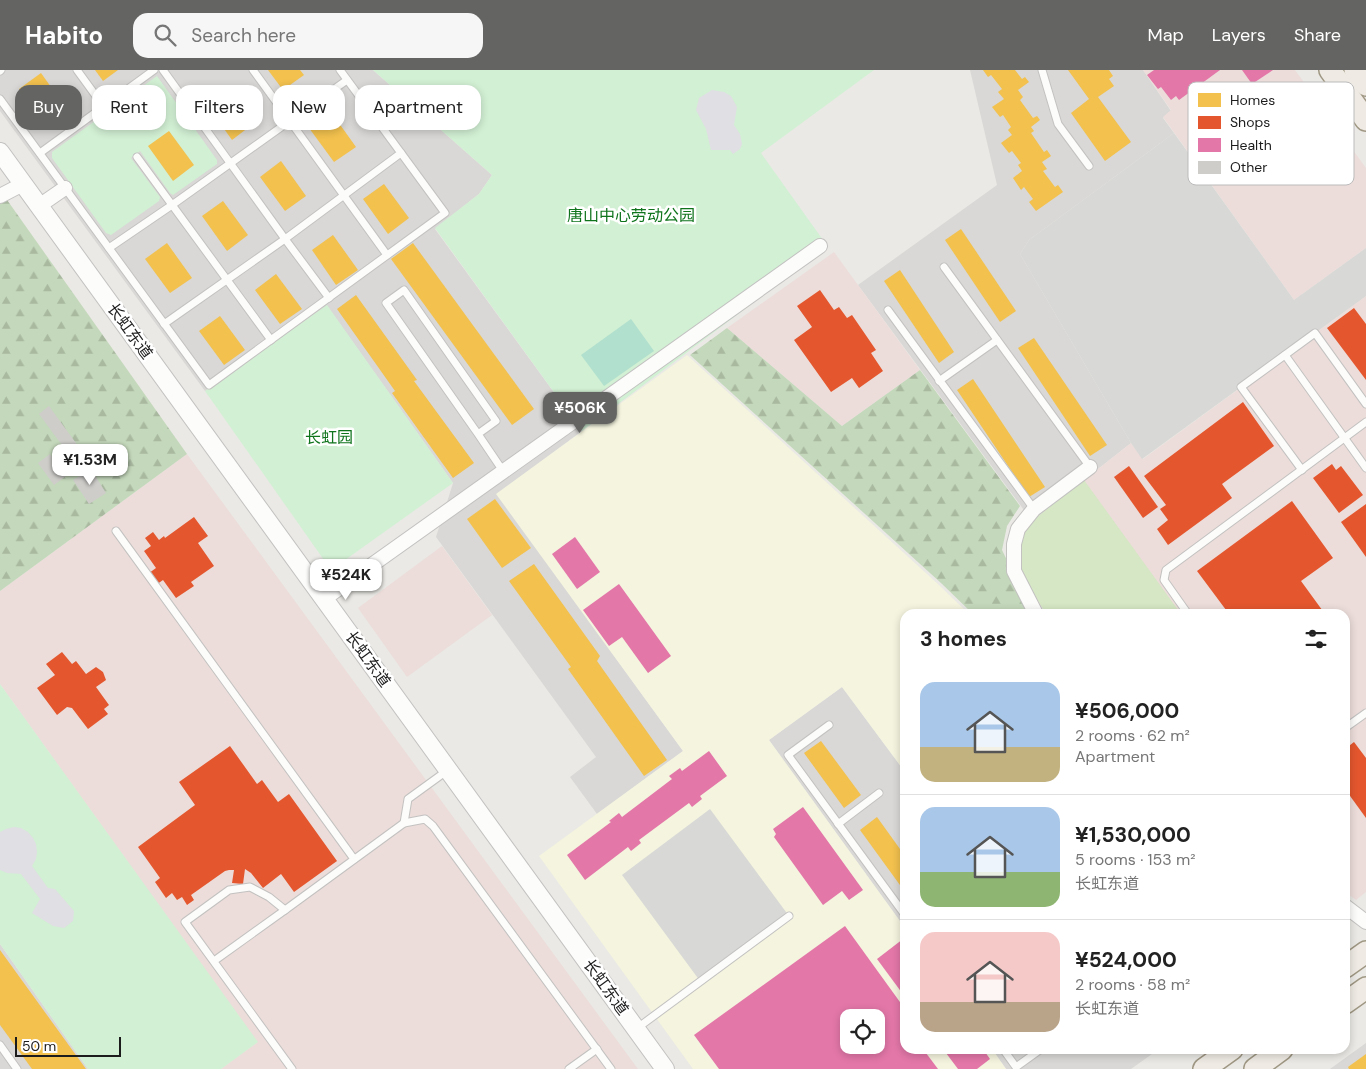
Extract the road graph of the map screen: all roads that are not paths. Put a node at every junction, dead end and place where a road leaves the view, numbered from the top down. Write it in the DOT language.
graph roads {
  1 [pos="77,70"];
  2 [pos="154,70"];
  3 [pos="163,70"];
  4 [pos="253,70"];
  5 [pos="340,70"];
  6 [pos="1042,70"];
  7 [pos="1330,70"];
  8 [pos="1355,70"];
  9 [pos="346,80"];
  10 [pos="1339,82"];
  11 [pos="134,85"];
  12 [pos="339,85"];
  13 [pos="1366,85"];
  14 [pos="92,91"];
  15 [pos="273,97"];
  16 [pos="0,99"];
  17 [pos="1354,103"];
  18 [pos="92,116"];
  19 [pos="1366,120"];
  20 [pos="276,130"];
  21 [pos="297,130"];
  22 [pos="0,152"];
  23 [pos="40,153"];
  24 [pos="401,153"];
  25 [pos="138,157"];
  26 [pos="230,163"];
  27 [pos="1089,166"];
  28 [pos="23,184"];
  29 [pos="65,188"];
  30 [pos="344,195"];
  31 [pos="0,196"];
  32 [pos="172,205"];
  33 [pos="39,206"];
  34 [pos="285,239"];
  35 [pos="820,246"];
  36 [pos="109,248"];
  37 [pos="388,255"];
  38 [pos="944,267"];
  39 [pos="226,279"];
  40 [pos="329,298"];
  41 [pos="888,310"];
  42 [pos="164,324"];
  43 [pos="271,340"];
  44 [pos="997,340"];
  45 [pos="1285,355"];
  46 [pos="939,381"];
  47 [pos="1366,404"];
  48 [pos="1366,422"];
  49 [pos="478,434"];
  50 [pos="1090,467"];
  51 [pos="1366,468"];
  52 [pos="1302,470"];
  53 [pos="503,471"];
  54 [pos="1034,509"];
  55 [pos="116,531"];
  56 [pos="324,599"];
  57 [pos="1033,609"];
  58 [pos="1184,609"];
  59 [pos="1365,716"];
  60 [pos="829,725"];
  61 [pos="1350,725"];
  62 [pos="448,770"];
  63 [pos="879,794"];
  64 [pos="404,823"];
  65 [pos="838,824"];
  66 [pos="354,859"];
  67 [pos="900,908"];
  68 [pos="285,910"];
  69 [pos="1350,910"];
  70 [pos="789,916"];
  71 [pos="1366,922"];
  72 [pos="1366,952"];
  73 [pos="214,961"];
  74 [pos="1350,963"];
  75 [pos="1366,988"];
  76 [pos="1350,999"];
  77 [pos="636,1029"];
  78 [pos="0,1046"];
  79 [pos="596,1049"];
  80 [pos="1007,1054"];
  81 [pos="1034,1054"];
  82 [pos="1225,1054"];
  83 [pos="1275,1054"];
  84 [pos="17,1069"];
  85 [pos="292,1069"];
  86 [pos="568,1069"];
  87 [pos="611,1069"];
  88 [pos="665,1069"];
  89 [pos="1204,1069"];
  90 [pos="1255,1069"];
  1 -- 14 [label="lane"];
  2 -- 11 [label="lane"];
  3 -- 26 [label="lane"];
  4 -- 15 [label="lane"];
  5 -- 9 [label="lane"];
  6 -- 27 [label="lane"];
  7 -- 10 [label="main road"];
  8 -- 13 [label="main road"];
  9 -- 12 [label="lane"];
  9 -- 24 [label="lane"];
  16 -- 23 [label="lane"];
  17 -- 19 [label="main road"];
  18 -- 23 [label="lane"];
  20 -- 26 [label="lane"];
  21 -- 30 [label="lane"];
  22 -- 28 [label="street, 长虹东道"];
  23 -- 29 [label="lane"];
  24 -- 30 [label="lane"];
  24 -- 37 [label="lane"];
  25 -- 32 [label="lane"];
  26 -- 32 [label="lane"];
  26 -- 34 [label="lane"];
  28 -- 31 [label="street"];
  28 -- 33 [label="street, 长虹东道"];
  29 -- 33 [label="street"];
  29 -- 36 [label="lane"];
  30 -- 34 [label="lane"];
  30 -- 37 [label="lane"];
  32 -- 36 [label="lane"];
  32 -- 39 [label="lane"];
  33 -- 56 [label="street, 长虹东道"];
  34 -- 39 [label="lane"];
  34 -- 40 [label="lane"];
  35 -- 53 [label="street"];
  36 -- 42 [label="lane"];
  37 -- 40 [label="lane"];
  38 -- 44 [label="lane"];
  39 -- 42 [label="lane"];
  39 -- 43 [label="lane"];
  40 -- 43 [label="lane"];
  41 -- 46 [label="lane"];
  42 -- 43 [label="lane"];
  44 -- 46 [label="lane"];
  44 -- 50 [label="lane"];
  45 -- 47 [label="lane"];
  45 -- 51 [label="lane"];
  45 -- 52 [label="lane"];
  46 -- 54 [label="lane"];
  48 -- 52 [label="lane"];
  49 -- 49 [label="lane"];
  49 -- 53 [label="lane"];
  50 -- 54 [label="street"];
  52 -- 58 [label="lane"];
  53 -- 56 [label="street"];
  54 -- 57 [label="street"];
  55 -- 66 [label="lane"];
  56 -- 62 [label="street, 长虹东道"];
  59 -- 61 [label="lane"];
  60 -- 65 [label="lane"];
  62 -- 64 [label="lane"];
  62 -- 77 [label="street, 长虹东道"];
  63 -- 65 [label="lane"];
  64 -- 66 [label="lane"];
  64 -- 79 [label="lane"];
  65 -- 67 [label="lane"];
  66 -- 68 [label="lane"];
  68 -- 73 [label="lane"];
  68 -- 73 [label="lane"];
  69 -- 71 [label="street"];
  70 -- 77 [label="lane"];
  72 -- 74 [label="main road"];
  73 -- 85 [label="lane"];
  75 -- 76 [label="main road"];
  77 -- 88 [label="street, 长虹东道"];
  78 -- 84 [label="lane"];
  79 -- 86 [label="lane"];
  79 -- 87 [label="lane"];
  80 -- 81 [label="lane"];
  82 -- 89 [label="main road"];
  83 -- 90 [label="main road"];
}
